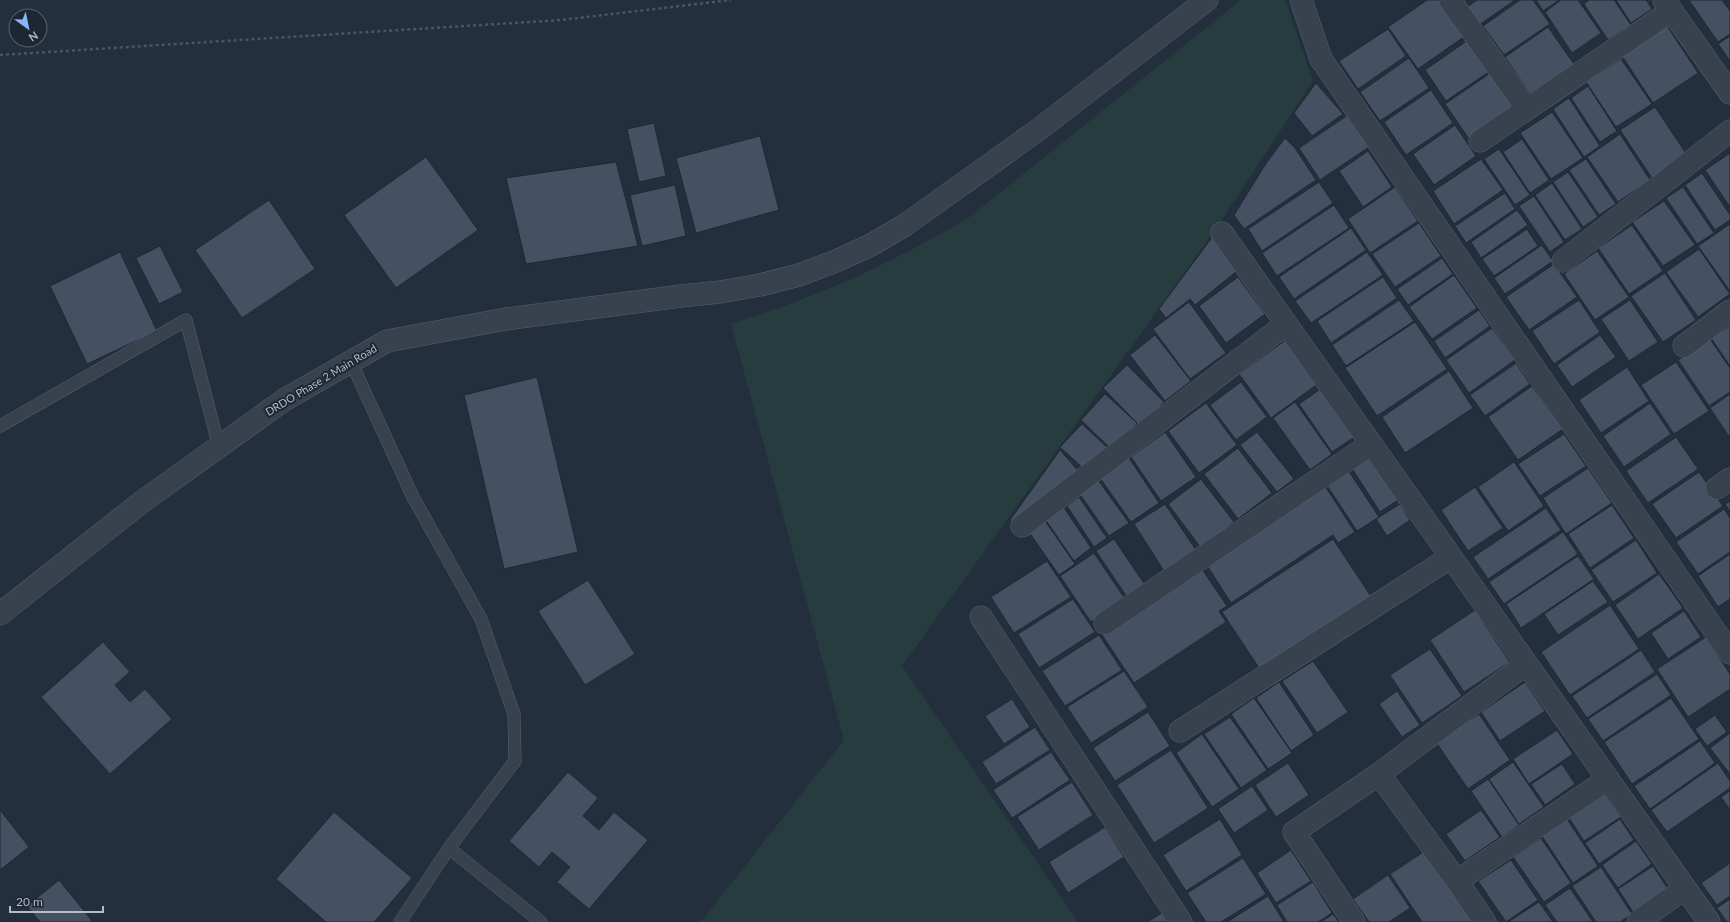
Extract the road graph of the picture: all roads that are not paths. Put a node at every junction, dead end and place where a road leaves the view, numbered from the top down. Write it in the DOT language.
graph roads {
  1 [pos="1208,0"];
  2 [pos="1301,0"];
  3 [pos="1450,0"];
  4 [pos="1668,5"];
  5 [pos="1730,94"];
  6 [pos="1528,109"];
  7 [pos="1730,131"];
  8 [pos="1480,142"];
  9 [pos="1222,233"];
  10 [pos="1563,261"];
  11 [pos="1730,311"];
  12 [pos="1286,324"];
  13 [pos="1684,346"];
  14 [pos="352,362"];
  15 [pos="0,426"];
  16 [pos="1371,444"];
  17 [pos="219,447"];
  18 [pos="1022,526"];
  19 [pos="1451,557"];
  20 [pos="0,614"];
  21 [pos="981,617"];
  22 [pos="1105,624"];
  23 [pos="1730,653"];
  24 [pos="1526,664"];
  25 [pos="1180,731"];
  26 [pos="1379,774"];
  27 [pos="1608,779"];
  28 [pos="449,848"];
  29 [pos="1457,881"];
  30 [pos="1685,888"];
  31 [pos="400,922"];
  32 [pos="541,922"];
  33 [pos="1181,922"];
  34 [pos="1354,922"];
  35 [pos="1485,922"];
  36 [pos="1638,922"];
  37 [pos="1709,922"];
  1 -- 14 [label="street, DRDO Phase 2 Main Road"];
  2 -- 23 [label="street"];
  3 -- 6 [label="street"];
  4 -- 5 [label="street"];
  4 -- 6 [label="street"];
  6 -- 8 [label="street"];
  7 -- 10 [label="street"];
  9 -- 12 [label="street"];
  11 -- 13 [label="street"];
  12 -- 16 [label="street"];
  12 -- 18 [label="street"];
  14 -- 17 [label="street, DRDO Phase 2 Main Road"];
  14 -- 28 [label="lane"];
  15 -- 17 [label="lane"];
  16 -- 19 [label="street"];
  16 -- 22 [label="street"];
  17 -- 20 [label="street, DRDO Phase 2 Main Road"];
  19 -- 24 [label="street"];
  19 -- 25 [label="street"];
  21 -- 33 [label="street"];
  24 -- 26 [label="street"];
  24 -- 27 [label="street"];
  26 -- 29 [label="street"];
  26 -- 34 [label="street"];
  27 -- 29 [label="street"];
  27 -- 30 [label="street"];
  28 -- 31 [label="lane"];
  28 -- 32 [label="lane"];
  29 -- 35 [label="street"];
  30 -- 36 [label="street"];
  30 -- 37 [label="street"];
}
